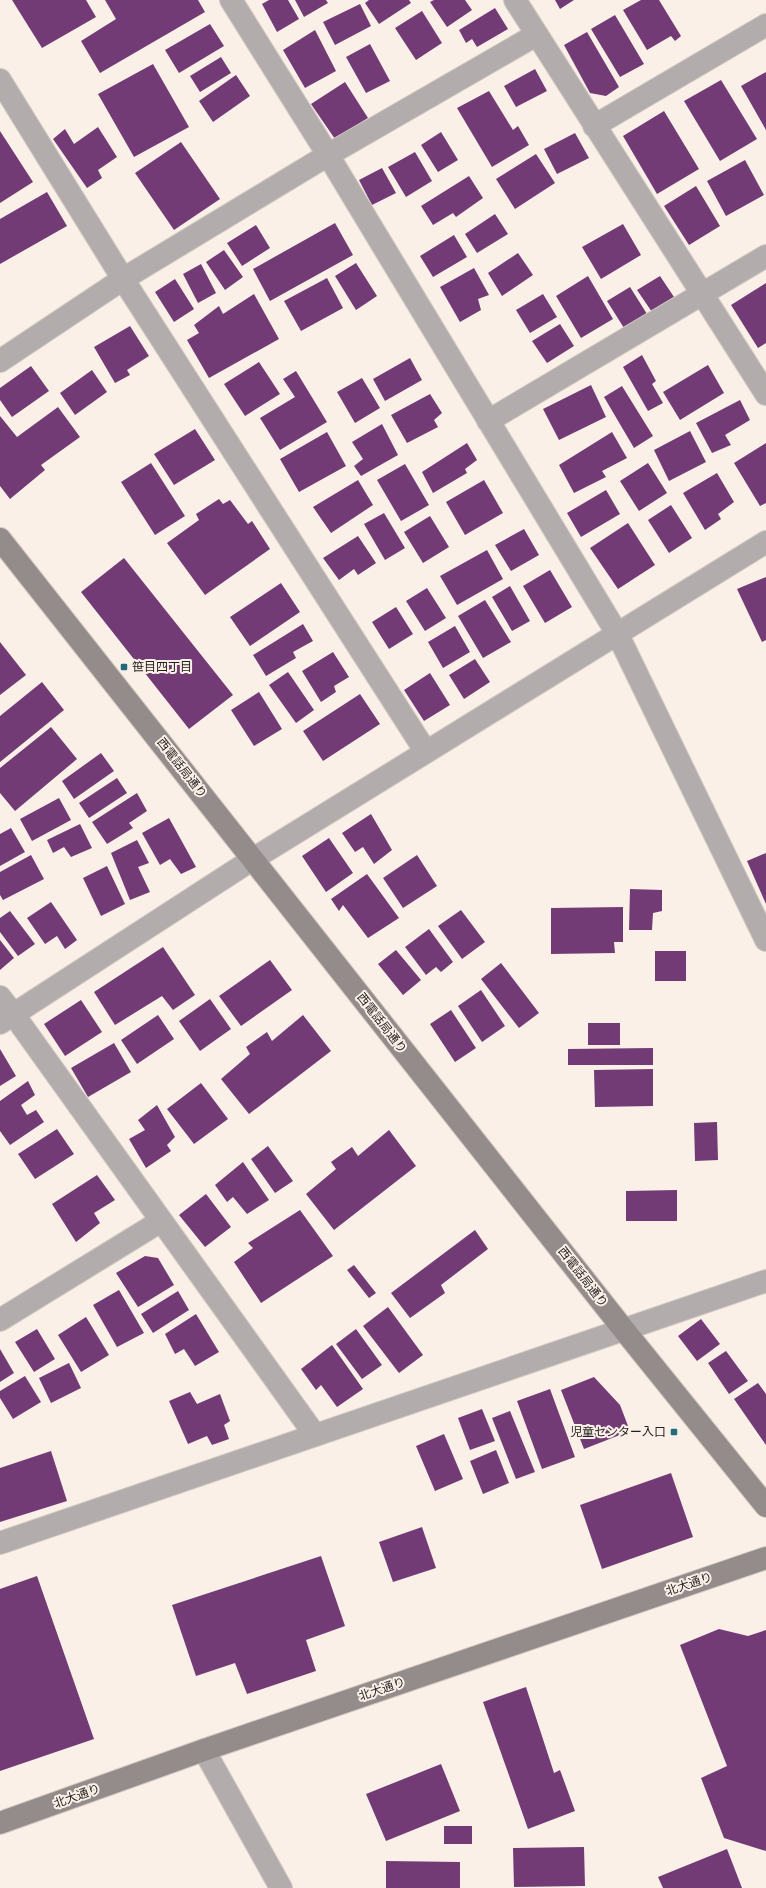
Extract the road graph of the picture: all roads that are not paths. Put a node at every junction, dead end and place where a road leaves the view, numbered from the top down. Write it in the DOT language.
graph roads {
  1 [pos="231,0"];
  2 [pos="515,0"];
  3 [pos="766,25"];
  4 [pos="536,35"];
  5 [pos="0,80"];
  6 [pos="594,126"];
  7 [pos="328,155"];
  8 [pos="766,256"];
  9 [pos="123,279"];
  10 [pos="702,293"];
  11 [pos="0,361"];
  12 [pos="766,394"];
  13 [pos="488,421"];
  14 [pos="0,539"];
  15 [pos="766,542"];
  16 [pos="618,635"];
  17 [pos="426,752"];
  18 [pos="253,859"];
  19 [pos="766,940"];
  20 [pos="0,997"];
  21 [pos="7,1019"];
  22 [pos="161,1221"];
  23 [pos="766,1281"];
  24 [pos="0,1320"];
  25 [pos="624,1330"];
  26 [pos="315,1436"];
  27 [pos="766,1506"];
  28 [pos="0,1543"];
  29 [pos="766,1558"];
  30 [pos="204,1750"];
  31 [pos="0,1823"];
  32 [pos="281,1888"];
  1 -- 7 [label="street"];
  2 -- 4 [label="street"];
  3 -- 6 [label="street"];
  4 -- 6 [label="street"];
  4 -- 7 [label="street"];
  5 -- 9 [label="street"];
  6 -- 10 [label="street"];
  7 -- 9 [label="street"];
  7 -- 13 [label="street"];
  8 -- 10 [label="street"];
  9 -- 11 [label="street"];
  9 -- 17 [label="street"];
  10 -- 12 [label="street"];
  10 -- 13 [label="street"];
  13 -- 16 [label="street"];
  14 -- 18 [label="street, 西電話局通り"];
  15 -- 16 [label="street"];
  16 -- 17 [label="street"];
  16 -- 19 [label="street"];
  17 -- 18 [label="street"];
  18 -- 21 [label="street"];
  18 -- 25 [label="street, 西電話局通り"];
  20 -- 21 [label="street"];
  21 -- 22 [label="street"];
  22 -- 24 [label="street"];
  22 -- 26 [label="street"];
  23 -- 25 [label="street"];
  25 -- 26 [label="street"];
  25 -- 27 [label="street, 西電話局通り"];
  26 -- 28 [label="street"];
  29 -- 30 [label="street, 北大通り"];
  30 -- 31 [label="street, 北大通り"];
  30 -- 32 [label="street"];
}
